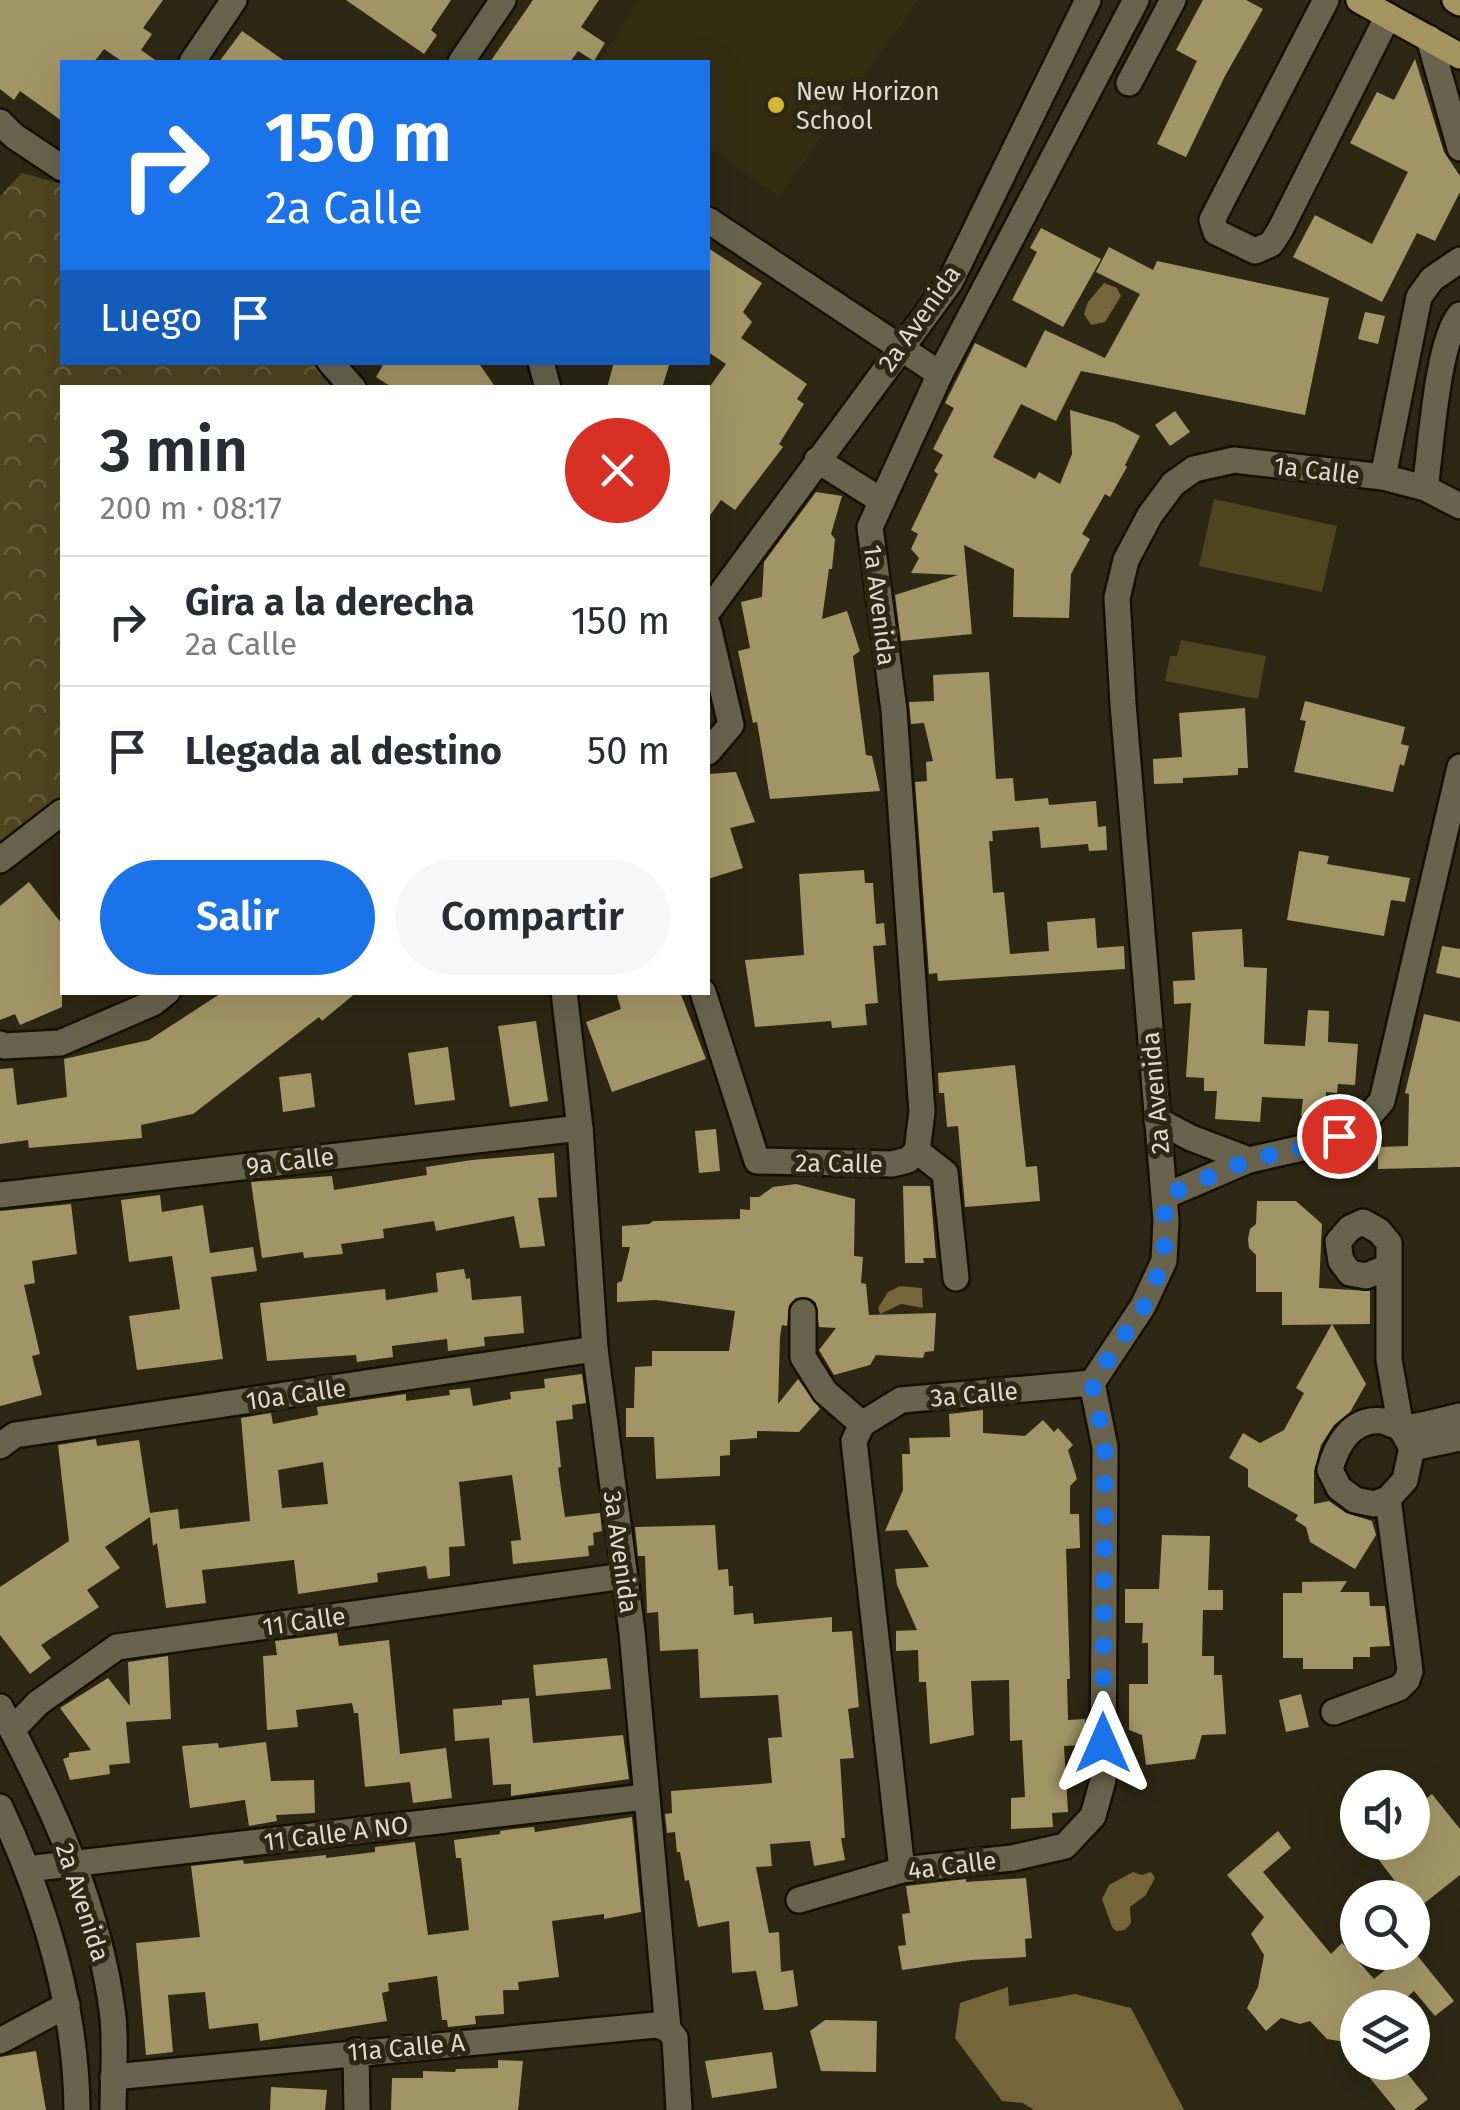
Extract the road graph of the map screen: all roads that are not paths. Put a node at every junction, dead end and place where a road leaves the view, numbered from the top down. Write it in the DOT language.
graph roads {
  1 [pos="234,0"];
  2 [pos="503,0"];
  3 [pos="1088,0"];
  4 [pos="1136,0"];
  5 [pos="1174,0"];
  6 [pos="1326,0"];
  7 [pos="1359,0"];
  8 [pos="1388,16"];
  9 [pos="1429,38"];
  10 [pos="1460,56"];
  11 [pos="193,60"];
  12 [pos="461,60"];
  13 [pos="1129,83"];
  14 [pos="1034,106"];
  15 [pos="0,122"];
  16 [pos="1460,148"];
  17 [pos="60,167"];
  18 [pos="1043,182"];
  19 [pos="710,221"];
  20 [pos="1460,260"];
  21 [pos="957,267"];
  22 [pos="988,285"];
  23 [pos="1460,315"];
  24 [pos="899,347"];
  25 [pos="333,365"];
  26 [pos="940,374"];
  27 [pos="350,385"];
  28 [pos="817,460"];
  29 [pos="1383,478"];
  30 [pos="1173,484"];
  31 [pos="1425,488"];
  32 [pos="882,502"];
  33 [pos="1460,506"];
  34 [pos="710,608"];
  35 [pos="710,635"];
  36 [pos="710,750"];
  37 [pos="1460,767"];
  38 [pos="60,814"];
  39 [pos="0,860"];
  40 [pos="163,995"];
  41 [pos="564,995"];
  42 [pos="704,995"];
  43 [pos="0,1044"];
  44 [pos="1157,1120"];
  45 [pos="580,1128"];
  46 [pos="917,1151"];
  47 [pos="1249,1160"];
  48 [pos="0,1195"];
  49 [pos="1165,1196"];
  50 [pos="1388,1267"];
  51 [pos="956,1278"];
  52 [pos="803,1312"];
  53 [pos="595,1349"];
  54 [pos="1092,1383"];
  55 [pos="1460,1416"];
  56 [pos="862,1424"];
  57 [pos="1406,1438"];
  58 [pos="1460,1438"];
  59 [pos="0,1446"];
  60 [pos="1388,1499"];
  61 [pos="624,1576"];
  62 [pos="1334,1712"];
  63 [pos="6,1719"];
  64 [pos="645,1798"];
  65 [pos="0,1808"];
  66 [pos="73,1864"];
  67 [pos="27,1869"];
  68 [pos="902,1870"];
  69 [pos="800,1900"];
  70 [pos="68,2005"];
  71 [pos="668,2030"];
  72 [pos="0,2041"];
  73 [pos="356,2052"];
  74 [pos="114,2076"];
  75 [pos="77,2110"];
  76 [pos="113,2110"];
  77 [pos="358,2110"];
  78 [pos="678,2110"];
  1 -- 11 [label="street"];
  2 -- 12 [label="street"];
  3 -- 14 [label="street, 2a Avenida"];
  4 -- 18 [label="street, 1a Avenida"];
  5 -- 13 [label="street"];
  6 -- 8 [label="street"];
  7 -- 8 [label="main road"];
  8 -- 9 [label="main road"];
  9 -- 10 [label="main road"];
  9 -- 16 [label="street"];
  14 -- 18 [label="street"];
  14 -- 21 [label="street, 2a Avenida"];
  15 -- 17 [label="street"];
  18 -- 22 [label="street, 1a Avenida"];
  19 -- 24 [label="street"];
  20 -- 29 [label="street"];
  21 -- 22 [label="street"];
  21 -- 24 [label="street, 2a Avenida"];
  22 -- 26 [label="street, 1a Avenida"];
  23 -- 31 [label="street"];
  24 -- 26 [label="street"];
  24 -- 28 [label="street, 2a Avenida"];
  25 -- 27 [label="street"];
  26 -- 32 [label="street, 1a Avenida"];
  28 -- 32 [label="street"];
  28 -- 34 [label="street, 2a Avenida"];
  29 -- 30 [label="street, 1a Calle"];
  29 -- 31 [label="street, 1a Calle"];
  30 -- 44 [label="street, 2a Avenida"];
  31 -- 33 [label="street, 1a Calle"];
  32 -- 46 [label="street, 1a Avenida"];
  35 -- 36 [label="street"];
  37 -- 47 [label="street"];
  38 -- 39 [label="street"];
  40 -- 43 [label="street"];
  41 -- 45 [label="street, 3a Avenida"];
  42 -- 46 [label="street, 2a Calle"];
  44 -- 47 [label="street"];
  44 -- 49 [label="street, 2a Avenida"];
  45 -- 48 [label="street, 9a Calle"];
  45 -- 53 [label="street, 3a Avenida"];
  46 -- 51 [label="street"];
  47 -- 49 [label="street"];
  49 -- 54 [label="street, 2a Avenida"];
  50 -- 57 [label="street"];
  52 -- 56 [label="street"];
  53 -- 59 [label="street, 10a Calle"];
  53 -- 61 [label="street, 3a Avenida"];
  54 -- 56 [label="street, 3a Calle"];
  54 -- 68 [label="street, 4a Calle"];
  55 -- 57 [label="street"];
  56 -- 68 [label="street"];
  57 -- 58 [label="street"];
  57 -- 60 [label="street"];
  57 -- 60 [label="street"];
  60 -- 62 [label="street"];
  61 -- 63 [label="street, 11 Calle"];
  61 -- 64 [label="street, 3a Avenida"];
  63 -- 66 [label="street, 2a Avenida"];
  64 -- 66 [label="street, 11 Calle A NO"];
  64 -- 71 [label="street, 3a Avenida"];
  65 -- 67 [label="street, 2a Avenida"];
  66 -- 67 [label="street, 11 Calle A NO"];
  66 -- 74 [label="street, 2a Avenida"];
  67 -- 70 [label="street, 2a Avenida"];
  68 -- 69 [label="street, 4a Calle"];
  70 -- 72 [label="street"];
  70 -- 75 [label="street, 2a Avenida"];
  71 -- 73 [label="street, 11a Calle A"];
  71 -- 78 [label="street, 3a Avenida"];
  73 -- 74 [label="street, 11a Calle A"];
  73 -- 77 [label="street"];
  74 -- 76 [label="street, 2a Avenida"];
}
